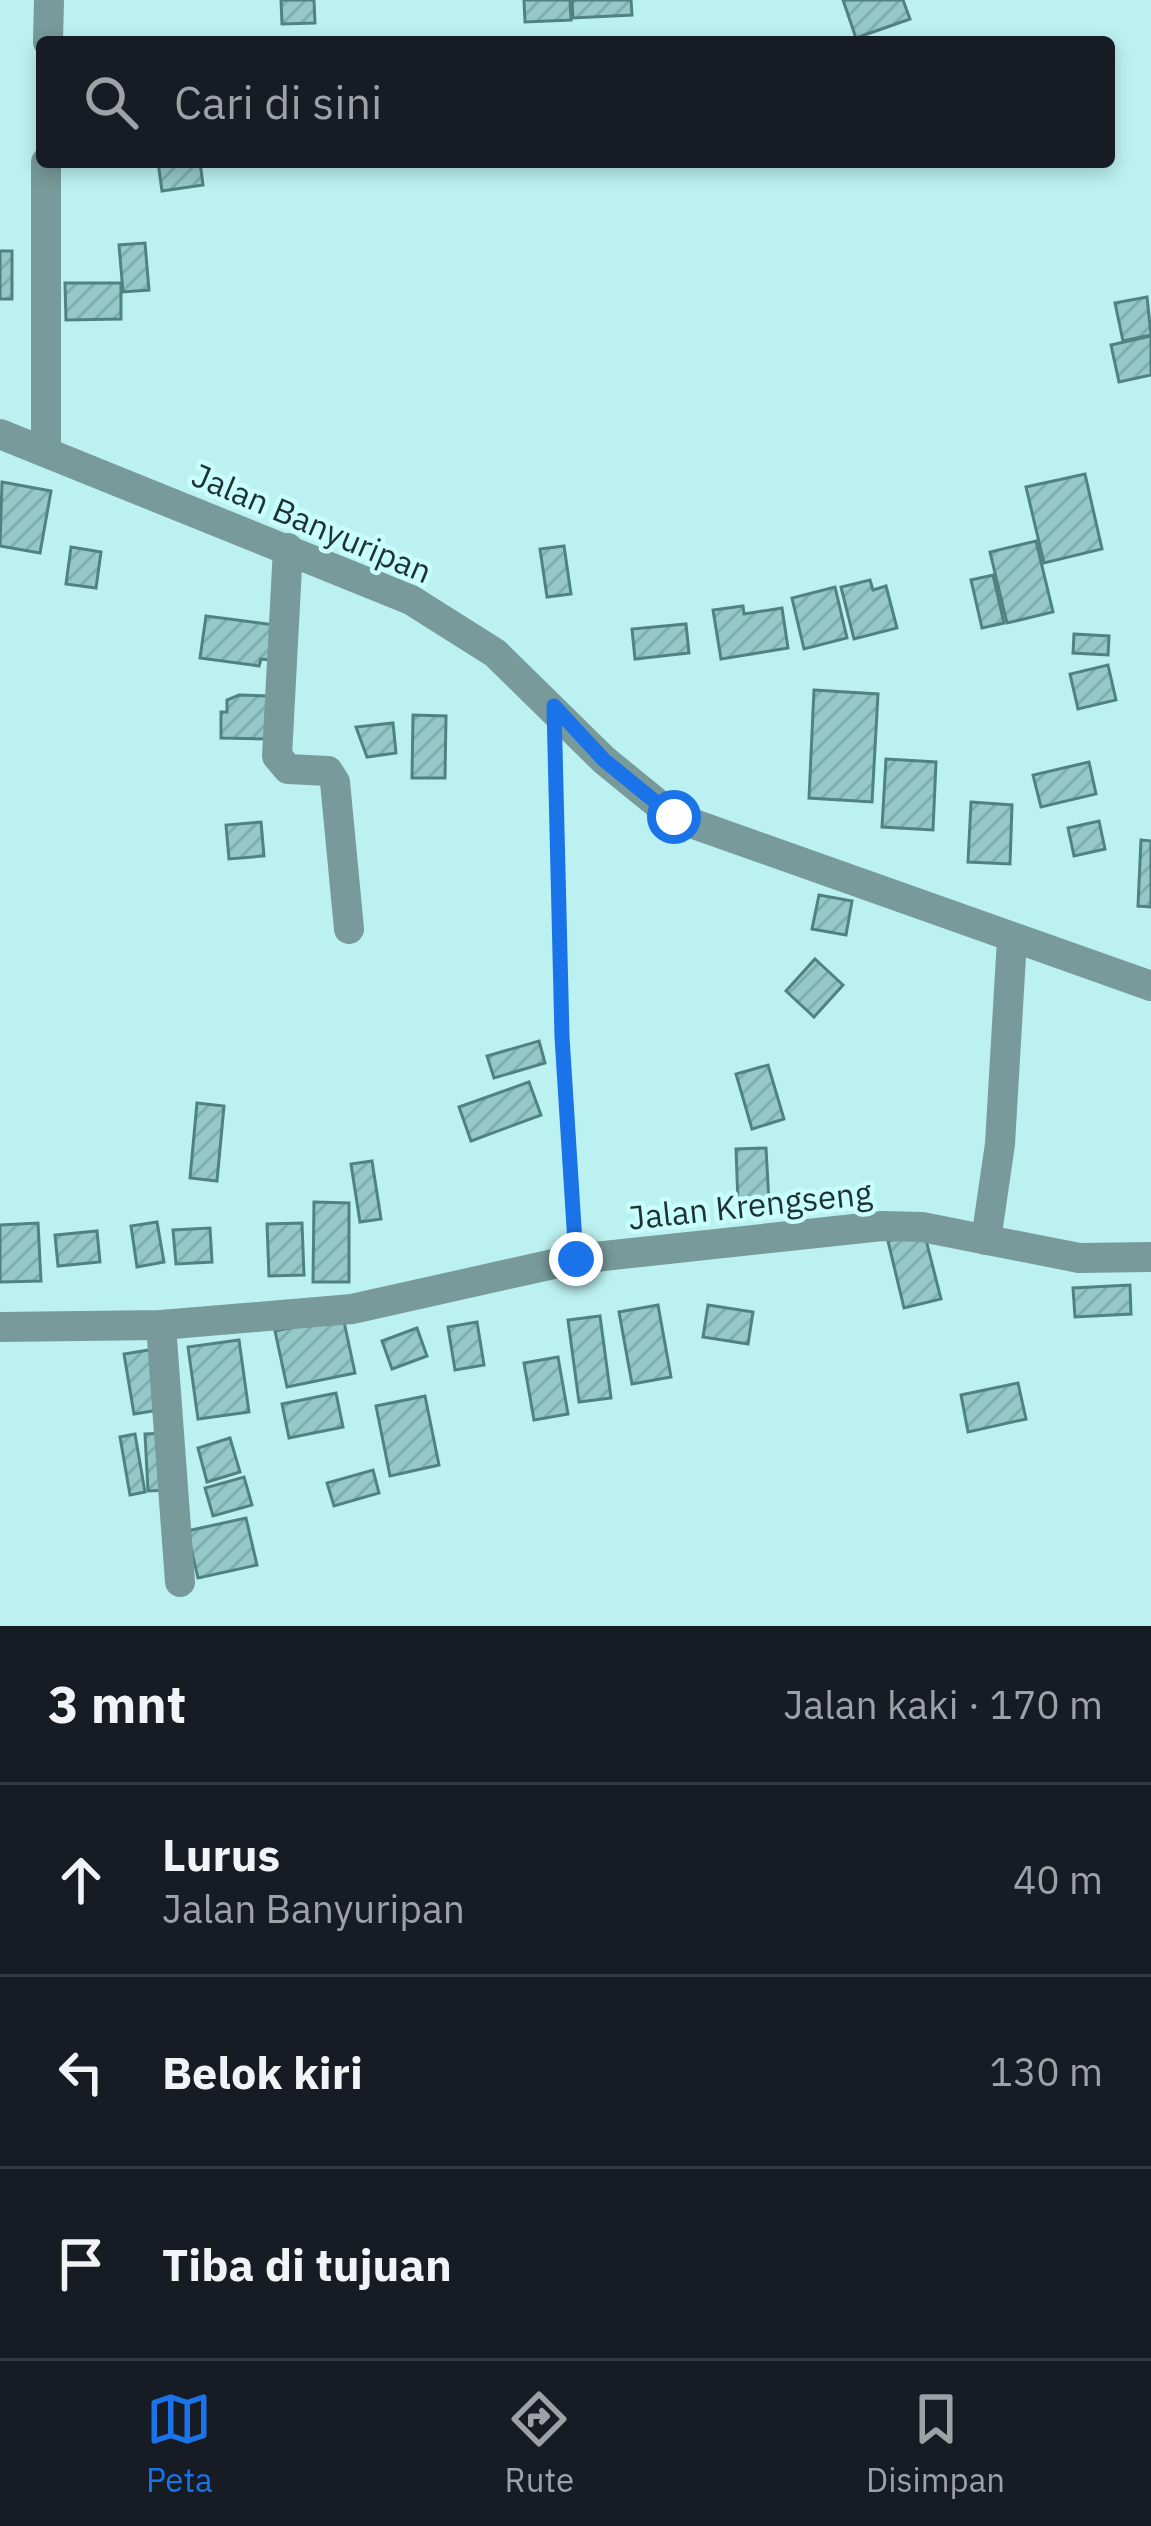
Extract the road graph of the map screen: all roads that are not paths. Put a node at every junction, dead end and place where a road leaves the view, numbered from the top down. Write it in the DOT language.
graph roads {
  1 [pos="49,0"];
  2 [pos="48,36"];
  3 [pos="46,168"];
  4 [pos="0,434"];
  5 [pos="46,452"];
  6 [pos="288,548"];
  7 [pos="349,929"];
  8 [pos="1012,939"];
  9 [pos="1151,986"];
  10 [pos="986,1240"];
  11 [pos="1151,1257"];
  12 [pos="161,1325"];
  13 [pos="0,1327"];
  14 [pos="180,1582"];
  1 -- 2 [label="street"];
  3 -- 5 [label="street"];
  4 -- 5 [label="street, Jalan Banyuripan"];
  5 -- 6 [label="street, Jalan Banyuripan"];
  6 -- 7 [label="street"];
  6 -- 8 [label="street, Jalan Banyuripan"];
  8 -- 9 [label="street, Jalan Banyuripan"];
  8 -- 10 [label="street"];
  10 -- 11 [label="street, Jalan Krengseng"];
  10 -- 12 [label="street, Jalan Krengseng"];
  12 -- 13 [label="street, Jalan Krengseng"];
  12 -- 14 [label="street"];
}
